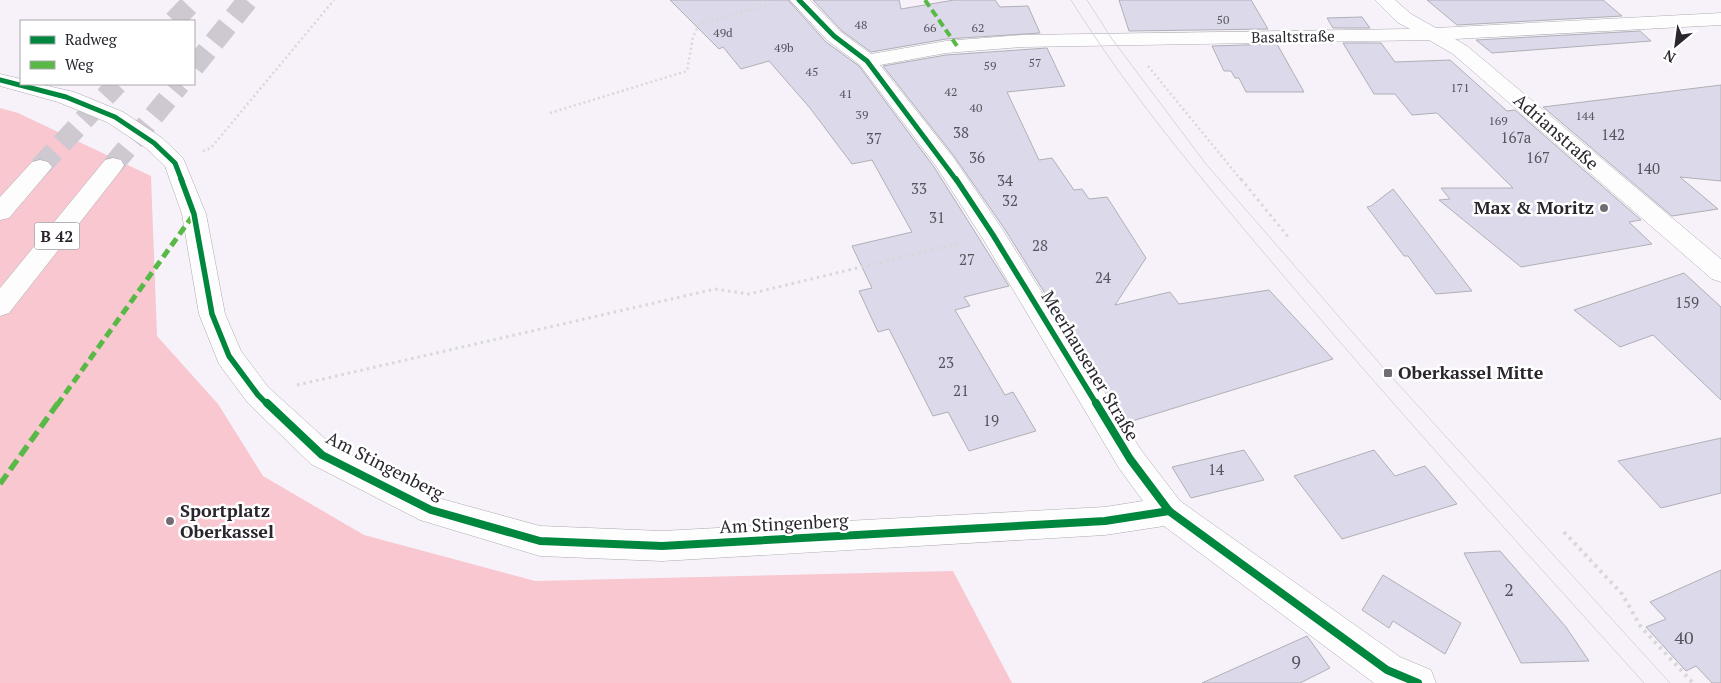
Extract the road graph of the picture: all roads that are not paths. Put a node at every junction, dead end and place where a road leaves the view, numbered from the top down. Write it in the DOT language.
graph roads {
  1 [pos="1384,0"];
  2 [pos="787,1"];
  3 [pos="1719,21"];
  4 [pos="1431,32"];
  5 [pos="867,61"];
  6 [pos="0,80"];
  7 [pos="113,165"];
  8 [pos="40,167"];
  9 [pos="0,212"];
  10 [pos="1721,273"];
  11 [pos="0,306"];
  12 [pos="1169,511"];
  13 [pos="1418,683"];
  1 -- 4 [label="main road, Adrianstraße"];
  2 -- 5 [label="main road, Meerhausener Straße"];
  3 -- 4 [label="main road, Basaltstraße"];
  4 -- 5 [label="main road, Basaltstraße"];
  4 -- 10 [label="main road, Adrianstraße"];
  5 -- 12 [label="main road, Meerhausener Straße"];
  6 -- 12 [label="main road, Am Stingenberg"];
  7 -- 11 [label="main road, B 42"];
  8 -- 9 [label="main road"];
  12 -- 13 [label="main road, Meerhausener Straße"];
}
